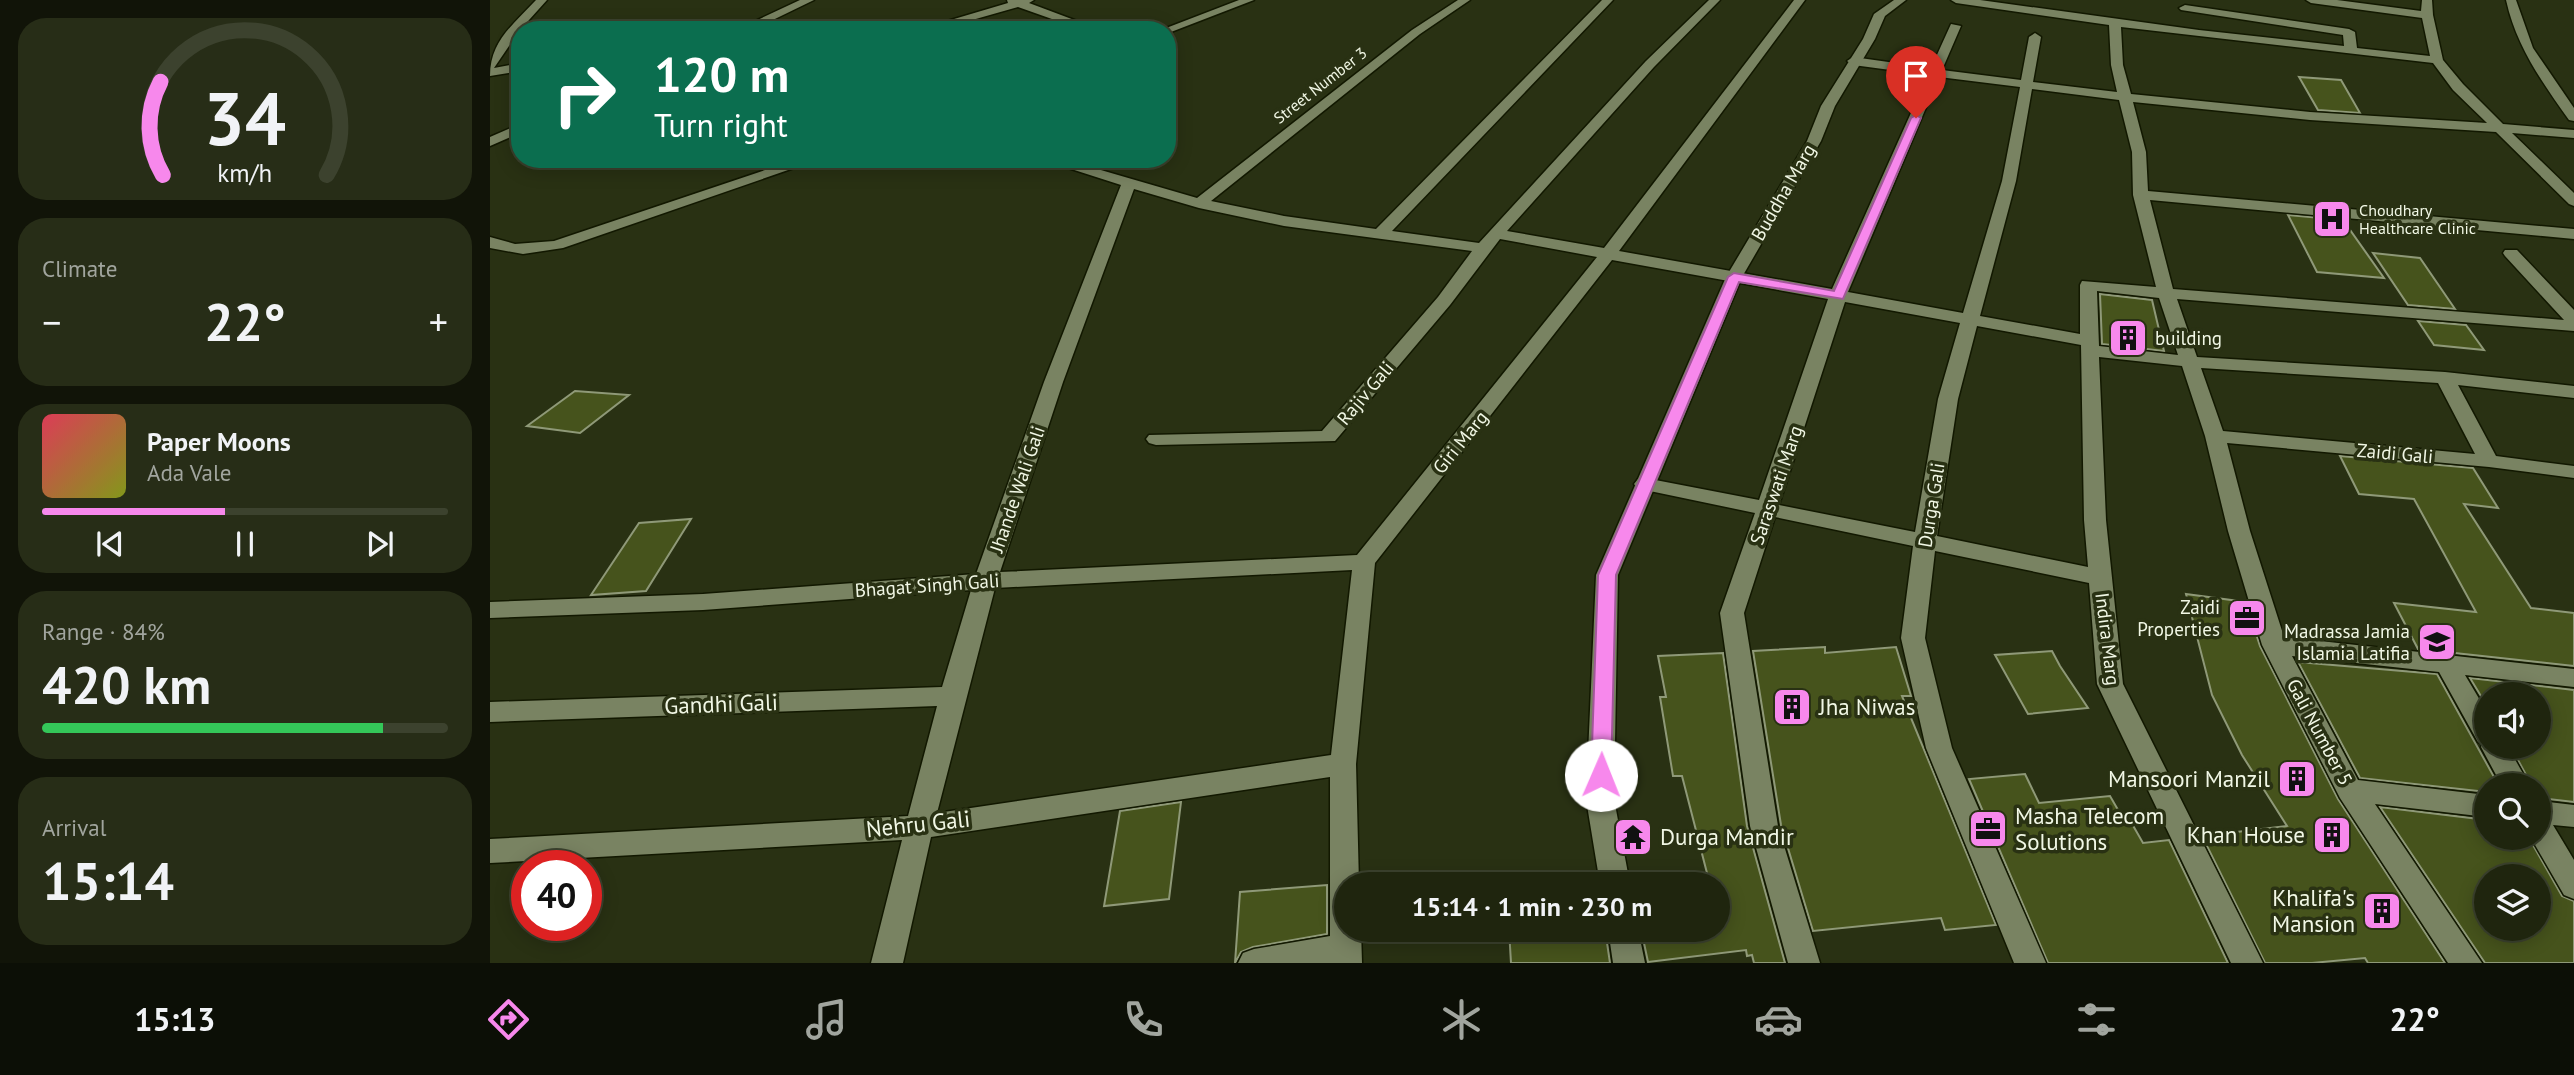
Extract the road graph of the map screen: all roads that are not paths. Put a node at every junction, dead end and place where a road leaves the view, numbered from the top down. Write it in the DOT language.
graph roads {
  1 [pos="542,0"];
  2 [pos="809,0"];
  3 [pos="1249,0"];
  4 [pos="1465,0"];
  5 [pos="1608,0"];
  6 [pos="1715,0"];
  7 [pos="1797,0"];
  8 [pos="1901,0"];
  9 [pos="1956,0"];
  10 [pos="2311,0"];
  11 [pos="2427,0"];
  12 [pos="2511,0"];
  13 [pos="1019,1"];
  14 [pos="2185,8"];
  15 [pos="2427,15"];
  16 [pos="523,21"];
  17 [pos="762,21"];
  18 [pos="953,21"];
  19 [pos="1071,21"];
  20 [pos="2115,23"];
  21 [pos="1955,26"];
  22 [pos="1176,27"];
  23 [pos="511,35"];
  24 [pos="2035,37"];
  25 [pos="507,39"];
  26 [pos="490,40"];
  27 [pos="511,49"];
  28 [pos="499,51"];
  29 [pos="2351,52"];
  30 [pos="2437,60"];
  31 [pos="1853,61"];
  32 [pos="490,65"];
  33 [pos="511,69"];
  34 [pos="490,72"];
  35 [pos="1936,72"];
  36 [pos="2025,84"];
  37 [pos="2123,96"];
  38 [pos="2574,117"];
  39 [pos="2498,126"];
  40 [pos="511,132"];
  41 [pos="2574,134"];
  42 [pos="490,142"];
  43 [pos="786,168"];
  44 [pos="1076,168"];
  45 [pos="1129,184"];
  46 [pos="2141,195"];
  47 [pos="2574,201"];
  48 [pos="1199,203"];
  49 [pos="1497,234"];
  50 [pos="2574,234"];
  51 [pos="1379,235"];
  52 [pos="490,242"];
  53 [pos="1483,248"];
  54 [pos="2511,253"];
  55 [pos="1608,254"];
  56 [pos="1734,277"];
  57 [pos="2166,293"];
  58 [pos="1838,296"];
  59 [pos="1969,319"];
  60 [pos="2574,320"];
  61 [pos="2574,326"];
  62 [pos="2091,346"];
  63 [pos="2192,362"];
  64 [pos="2445,378"];
  65 [pos="2574,393"];
  66 [pos="2215,436"];
  67 [pos="1156,439"];
  68 [pos="2489,461"];
  69 [pos="2574,472"];
  70 [pos="1645,484"];
  71 [pos="1769,509"];
  72 [pos="1925,541"];
  73 [pos="1364,562"];
  74 [pos="2100,577"];
  75 [pos="985,581"];
  76 [pos="490,610"];
  77 [pos="2274,645"];
  78 [pos="2448,665"];
  79 [pos="2574,678"];
  80 [pos="952,696"];
  81 [pos="2474,711"];
  82 [pos="490,712"];
  83 [pos="1343,764"];
  84 [pos="2350,790"];
  85 [pos="2474,804"];
  86 [pos="2551,813"];
  87 [pos="2574,816"];
  88 [pos="919,827"];
  89 [pos="2551,847"];
  90 [pos="490,851"];
  91 [pos="1613,872"];
  92 [pos="2574,886"];
  93 [pos="1625,942"];
  94 [pos="1345,955"];
  95 [pos="887,963"];
  96 [pos="1254,963"];
  97 [pos="1629,963"];
  98 [pos="1804,963"];
  99 [pos="2030,963"];
  100 [pos="2247,963"];
  101 [pos="2466,963"];
  1 -- 16 [label="street"];
  2 -- 17 [label="street"];
  3 -- 22 [label="street"];
  4 -- 48 [label="street, Street Number 3"];
  5 -- 51 [label="street"];
  6 -- 49 [label="street, Rajiv Gali"];
  7 -- 55 [label="street, Giri Marg"];
  8 -- 31 [label="street, Buddha Marg"];
  9 -- 20 [label="street"];
  10 -- 15 [label="street"];
  11 -- 15 [label="street"];
  12 -- 38 [label="street"];
  13 -- 18 [label="street"];
  13 -- 19 [label="street"];
  14 -- 29 [label="street"];
  15 -- 30 [label="street"];
  20 -- 29 [label="street"];
  20 -- 37 [label="street, Gali Number 5"];
  21 -- 35 [label="street, Saraswati Marg"];
  23 -- 25 [label="street"];
  24 -- 36 [label="street, Durga Gali"];
  25 -- 26 [label="street"];
  25 -- 28 [label="street"];
  27 -- 28 [label="street"];
  28 -- 32 [label="street"];
  29 -- 30 [label="street"];
  30 -- 39 [label="street"];
  31 -- 35 [label="street"];
  31 -- 56 [label="street, Buddha Marg"];
  33 -- 34 [label="street"];
  35 -- 36 [label="street"];
  35 -- 58 [label="street, Saraswati Marg"];
  36 -- 37 [label="street"];
  36 -- 59 [label="street, Durga Gali"];
  37 -- 39 [label="street"];
  37 -- 46 [label="street, Gali Number 5"];
  39 -- 41 [label="street"];
  39 -- 47 [label="street"];
  40 -- 42 [label="street"];
  43 -- 52 [label="street"];
  44 -- 45 [label="street"];
  45 -- 48 [label="street"];
  45 -- 75 [label="street, Jhande Wali Gali"];
  46 -- 50 [label="street"];
  46 -- 57 [label="street, Gali Number 5"];
  48 -- 51 [label="street"];
  49 -- 53 [label="street, Rajiv Gali"];
  49 -- 55 [label="street"];
  51 -- 53 [label="street"];
  53 -- 67 [label="street, Rajiv Gali"];
  54 -- 60 [label="street"];
  55 -- 56 [label="street"];
  55 -- 73 [label="street, Giri Marg"];
  56 -- 58 [label="street"];
  56 -- 70 [label="street, Buddha Marg"];
  57 -- 61 [label="street"];
  57 -- 62 [label="street, Indira Marg"];
  57 -- 63 [label="street, Gali Number 5"];
  58 -- 59 [label="street"];
  58 -- 71 [label="street, Saraswati Marg"];
  59 -- 62 [label="street"];
  59 -- 72 [label="street, Durga Gali"];
  62 -- 63 [label="street"];
  62 -- 74 [label="street, Indira Marg"];
  63 -- 64 [label="street"];
  63 -- 66 [label="street, Gali Number 5"];
  64 -- 65 [label="street"];
  64 -- 68 [label="street"];
  66 -- 68 [label="street, Zaidi Gali"];
  66 -- 77 [label="street, Gali Number 5"];
  68 -- 69 [label="street, Zaidi Gali"];
  70 -- 71 [label="street"];
  70 -- 91 [label="street, Buddha Marg"];
  71 -- 72 [label="street"];
  71 -- 98 [label="street, Saraswati Marg"];
  72 -- 74 [label="street"];
  72 -- 99 [label="street, Durga Gali"];
  73 -- 75 [label="street, Bhagat Singh Gali"];
  73 -- 83 [label="street"];
  74 -- 100 [label="street, Indira Marg"];
  75 -- 76 [label="street, Bhagat Singh Gali"];
  75 -- 80 [label="street, Jhande Wali Gali"];
  77 -- 78 [label="street"];
  77 -- 84 [label="street, Gali Number 5"];
  78 -- 79 [label="street"];
  78 -- 81 [label="street"];
  80 -- 82 [label="street, Gandhi Gali"];
  80 -- 88 [label="street, Jhande Wali Gali"];
  83 -- 88 [label="street, Nehru Gali"];
  83 -- 94 [label="street"];
  84 -- 85 [label="street"];
  84 -- 101 [label="street, Gali Number 5"];
  86 -- 87 [label="street"];
  88 -- 90 [label="street, Nehru Gali"];
  88 -- 95 [label="street, Jhande Wali Gali"];
  89 -- 92 [label="street"];
  93 -- 97 [label="street"];
  94 -- 96 [label="street"];
}
